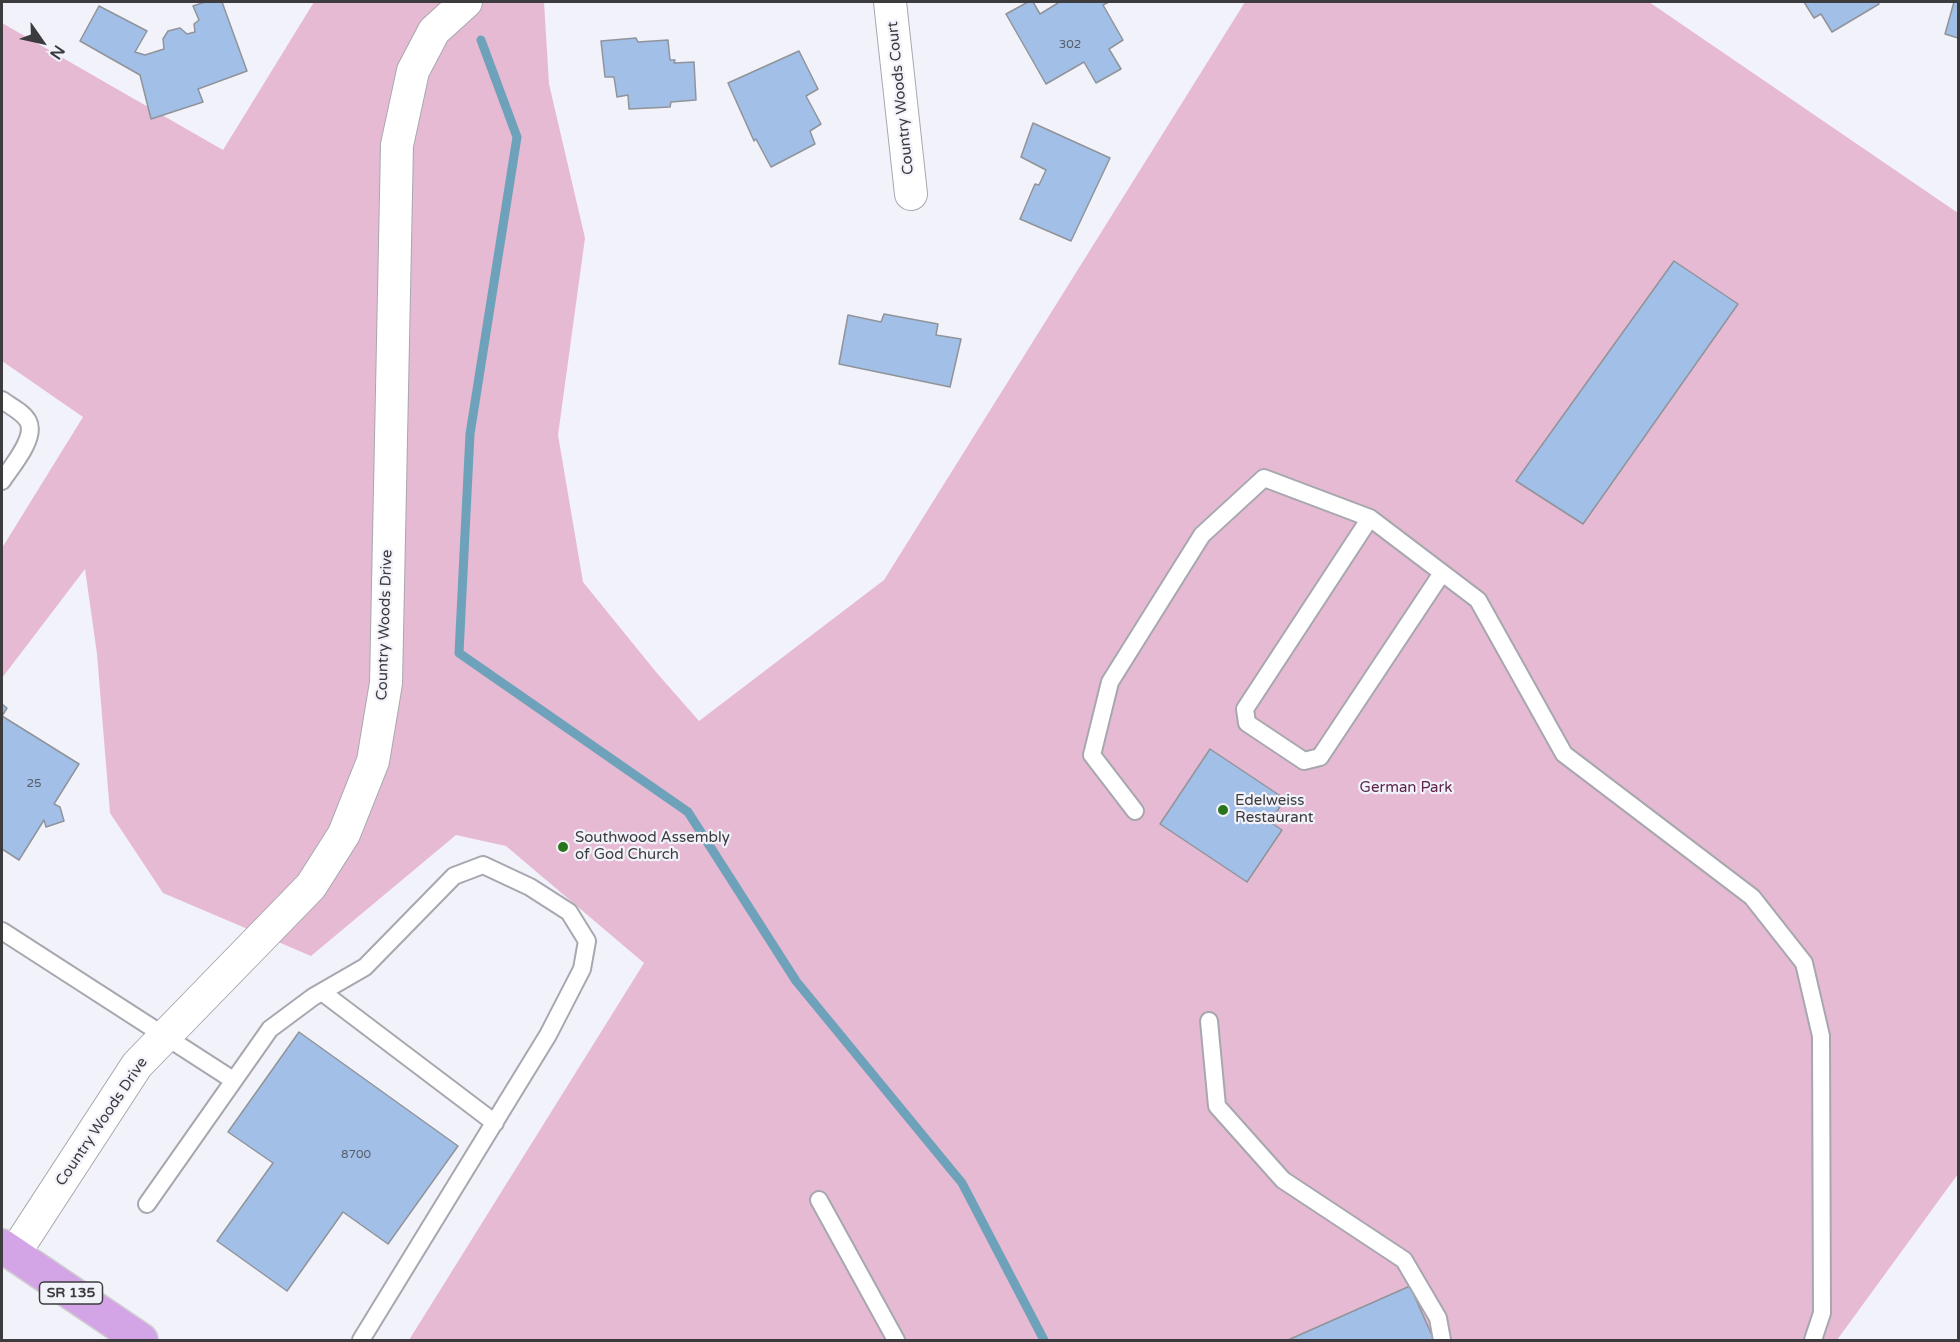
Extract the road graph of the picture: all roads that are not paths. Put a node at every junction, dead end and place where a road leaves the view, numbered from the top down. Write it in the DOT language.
graph roads {
  1 [pos="466,2"];
  2 [pos="890,2"];
  3 [pos="911,194"];
  4 [pos="2,400"];
  5 [pos="2,481"];
  6 [pos="1370,518"];
  7 [pos="1442,573"];
  8 [pos="1135,811"];
  9 [pos="2,931"];
  10 [pos="322,992"];
  11 [pos="1209,1021"];
  12 [pos="164,1038"];
  13 [pos="233,1080"];
  14 [pos="495,1123"];
  15 [pos="819,1200"];
  16 [pos="147,1204"];
  17 [pos="8,1250"];
  18 [pos="141,1341"];
  19 [pos="362,1341"];
  20 [pos="896,1341"];
  21 [pos="1442,1341"];
  22 [pos="1813,1341"];
  1 -- 12 [label="street, Country Woods Drive"];
  2 -- 3 [label="street, Country Woods Court"];
  4 -- 5 [label="lane"];
  6 -- 7 [label="lane"];
  6 -- 7 [label="lane"];
  6 -- 8 [label="lane"];
  7 -- 22 [label="lane"];
  9 -- 12 [label="lane"];
  10 -- 13 [label="lane"];
  10 -- 14 [label="lane"];
  10 -- 14 [label="lane"];
  11 -- 21 [label="lane"];
  12 -- 13 [label="lane"];
  12 -- 17 [label="street, Country Woods Drive"];
  13 -- 16 [label="lane"];
  14 -- 19 [label="lane"];
  15 -- 20 [label="lane"];
  17 -- 18 [label="main road, SR 135"];
}
